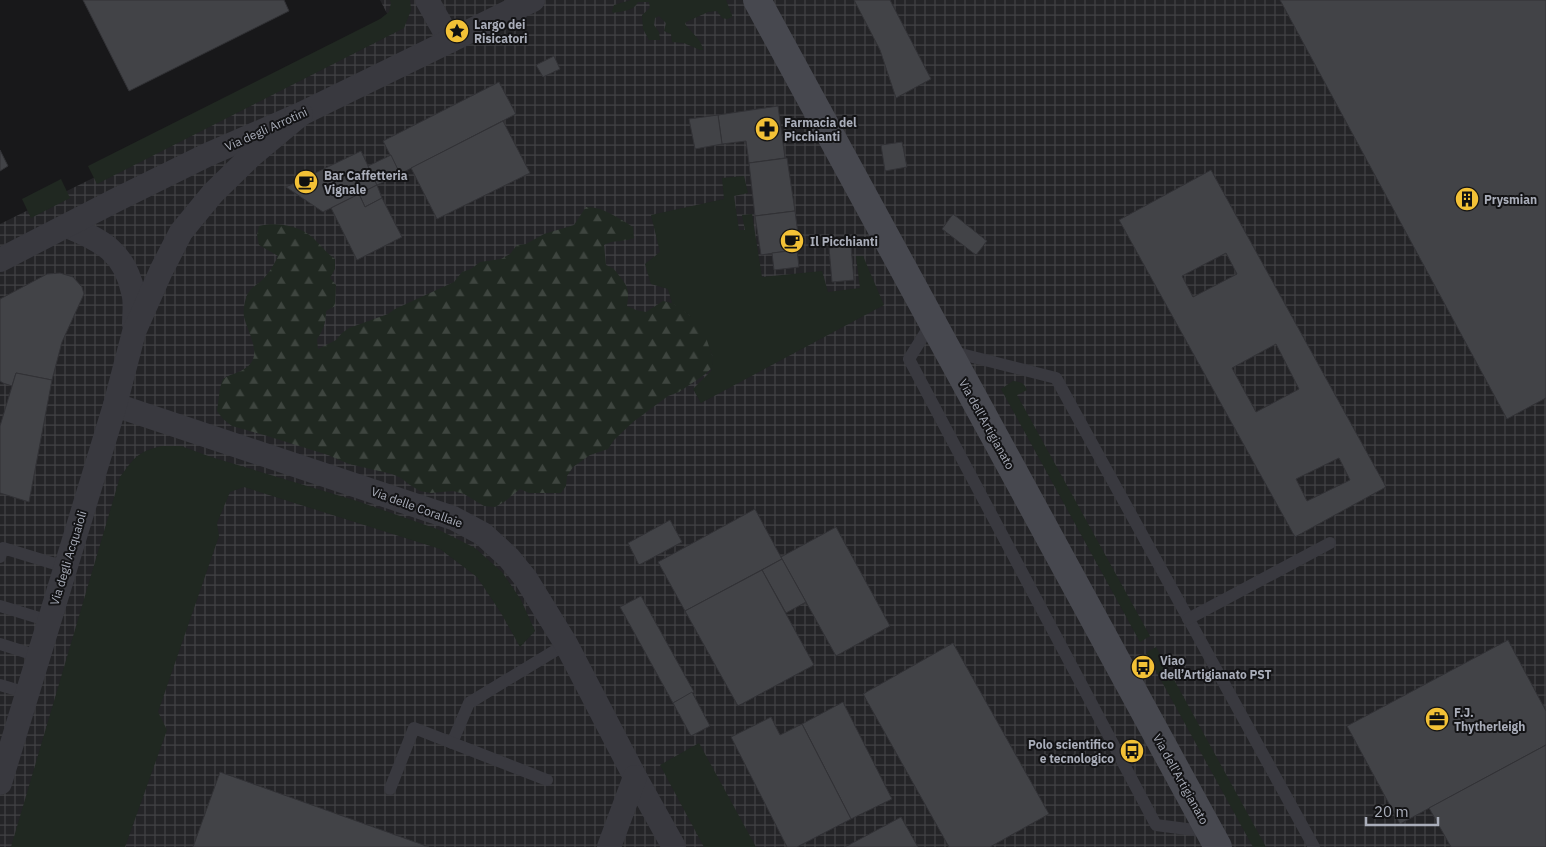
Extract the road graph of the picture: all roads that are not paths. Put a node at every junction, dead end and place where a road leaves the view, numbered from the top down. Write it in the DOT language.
graph roads {
  1 [pos="427,0"];
  2 [pos="534,0"];
  3 [pos="757,0"];
  4 [pos="450,41"];
  5 [pos="301,114"];
  6 [pos="67,226"];
  7 [pos="0,260"];
  8 [pos="932,322"];
  9 [pos="134,332"];
  10 [pos="947,350"];
  11 [pos="115,405"];
  12 [pos="1330,543"];
  13 [pos="0,557"];
  14 [pos="65,568"];
  15 [pos="0,606"];
  16 [pos="1188,619"];
  17 [pos="49,621"];
  18 [pos="0,644"];
  19 [pos="566,644"];
  20 [pos="38,656"];
  21 [pos="0,685"];
  22 [pos="27,693"];
  23 [pos="452,743"];
  24 [pos="635,777"];
  25 [pos="547,780"];
  26 [pos="0,783"];
  27 [pos="390,789"];
  28 [pos="1214,839"];
  29 [pos="609,847"];
  30 [pos="674,847"];
  31 [pos="1314,847"];
  1 -- 4 [label="street"];
  2 -- 4 [label="street, Via degli Arrotini"];
  3 -- 8 [label="street, Via dell'Artigianato"];
  4 -- 5 [label="street, Via degli Arrotini"];
  5 -- 6 [label="street, Via degli Arrotini"];
  5 -- 9 [label="street, Via degli Acquaioli"];
  6 -- 7 [label="street, Via degli Arrotini"];
  6 -- 9 [label="street, Via degli Acquaioli"];
  8 -- 10 [label="street, Via dell'Artigianato"];
  8 -- 28 [label="lane"];
  9 -- 11 [label="street, Via degli Acquaioli"];
  10 -- 16 [label="lane"];
  10 -- 28 [label="street, Via dell'Artigianato"];
  11 -- 14 [label="street, Via degli Acquaioli"];
  11 -- 19 [label="street, Via delle Corallaie"];
  12 -- 16 [label="lane"];
  13 -- 14 [label="lane"];
  14 -- 17 [label="street, Via degli Acquaioli"];
  15 -- 17 [label="lane"];
  16 -- 31 [label="lane"];
  17 -- 20 [label="street, Via degli Acquaioli"];
  18 -- 20 [label="lane"];
  19 -- 23 [label="lane"];
  19 -- 24 [label="street, Via delle Corallaie"];
  20 -- 22 [label="street, Via degli Acquaioli"];
  21 -- 22 [label="lane"];
  22 -- 26 [label="street, Via degli Acquaioli"];
  23 -- 25 [label="lane"];
  23 -- 27 [label="lane"];
  24 -- 29 [label="street"];
  24 -- 30 [label="street, Via delle Corallaie"];
}
